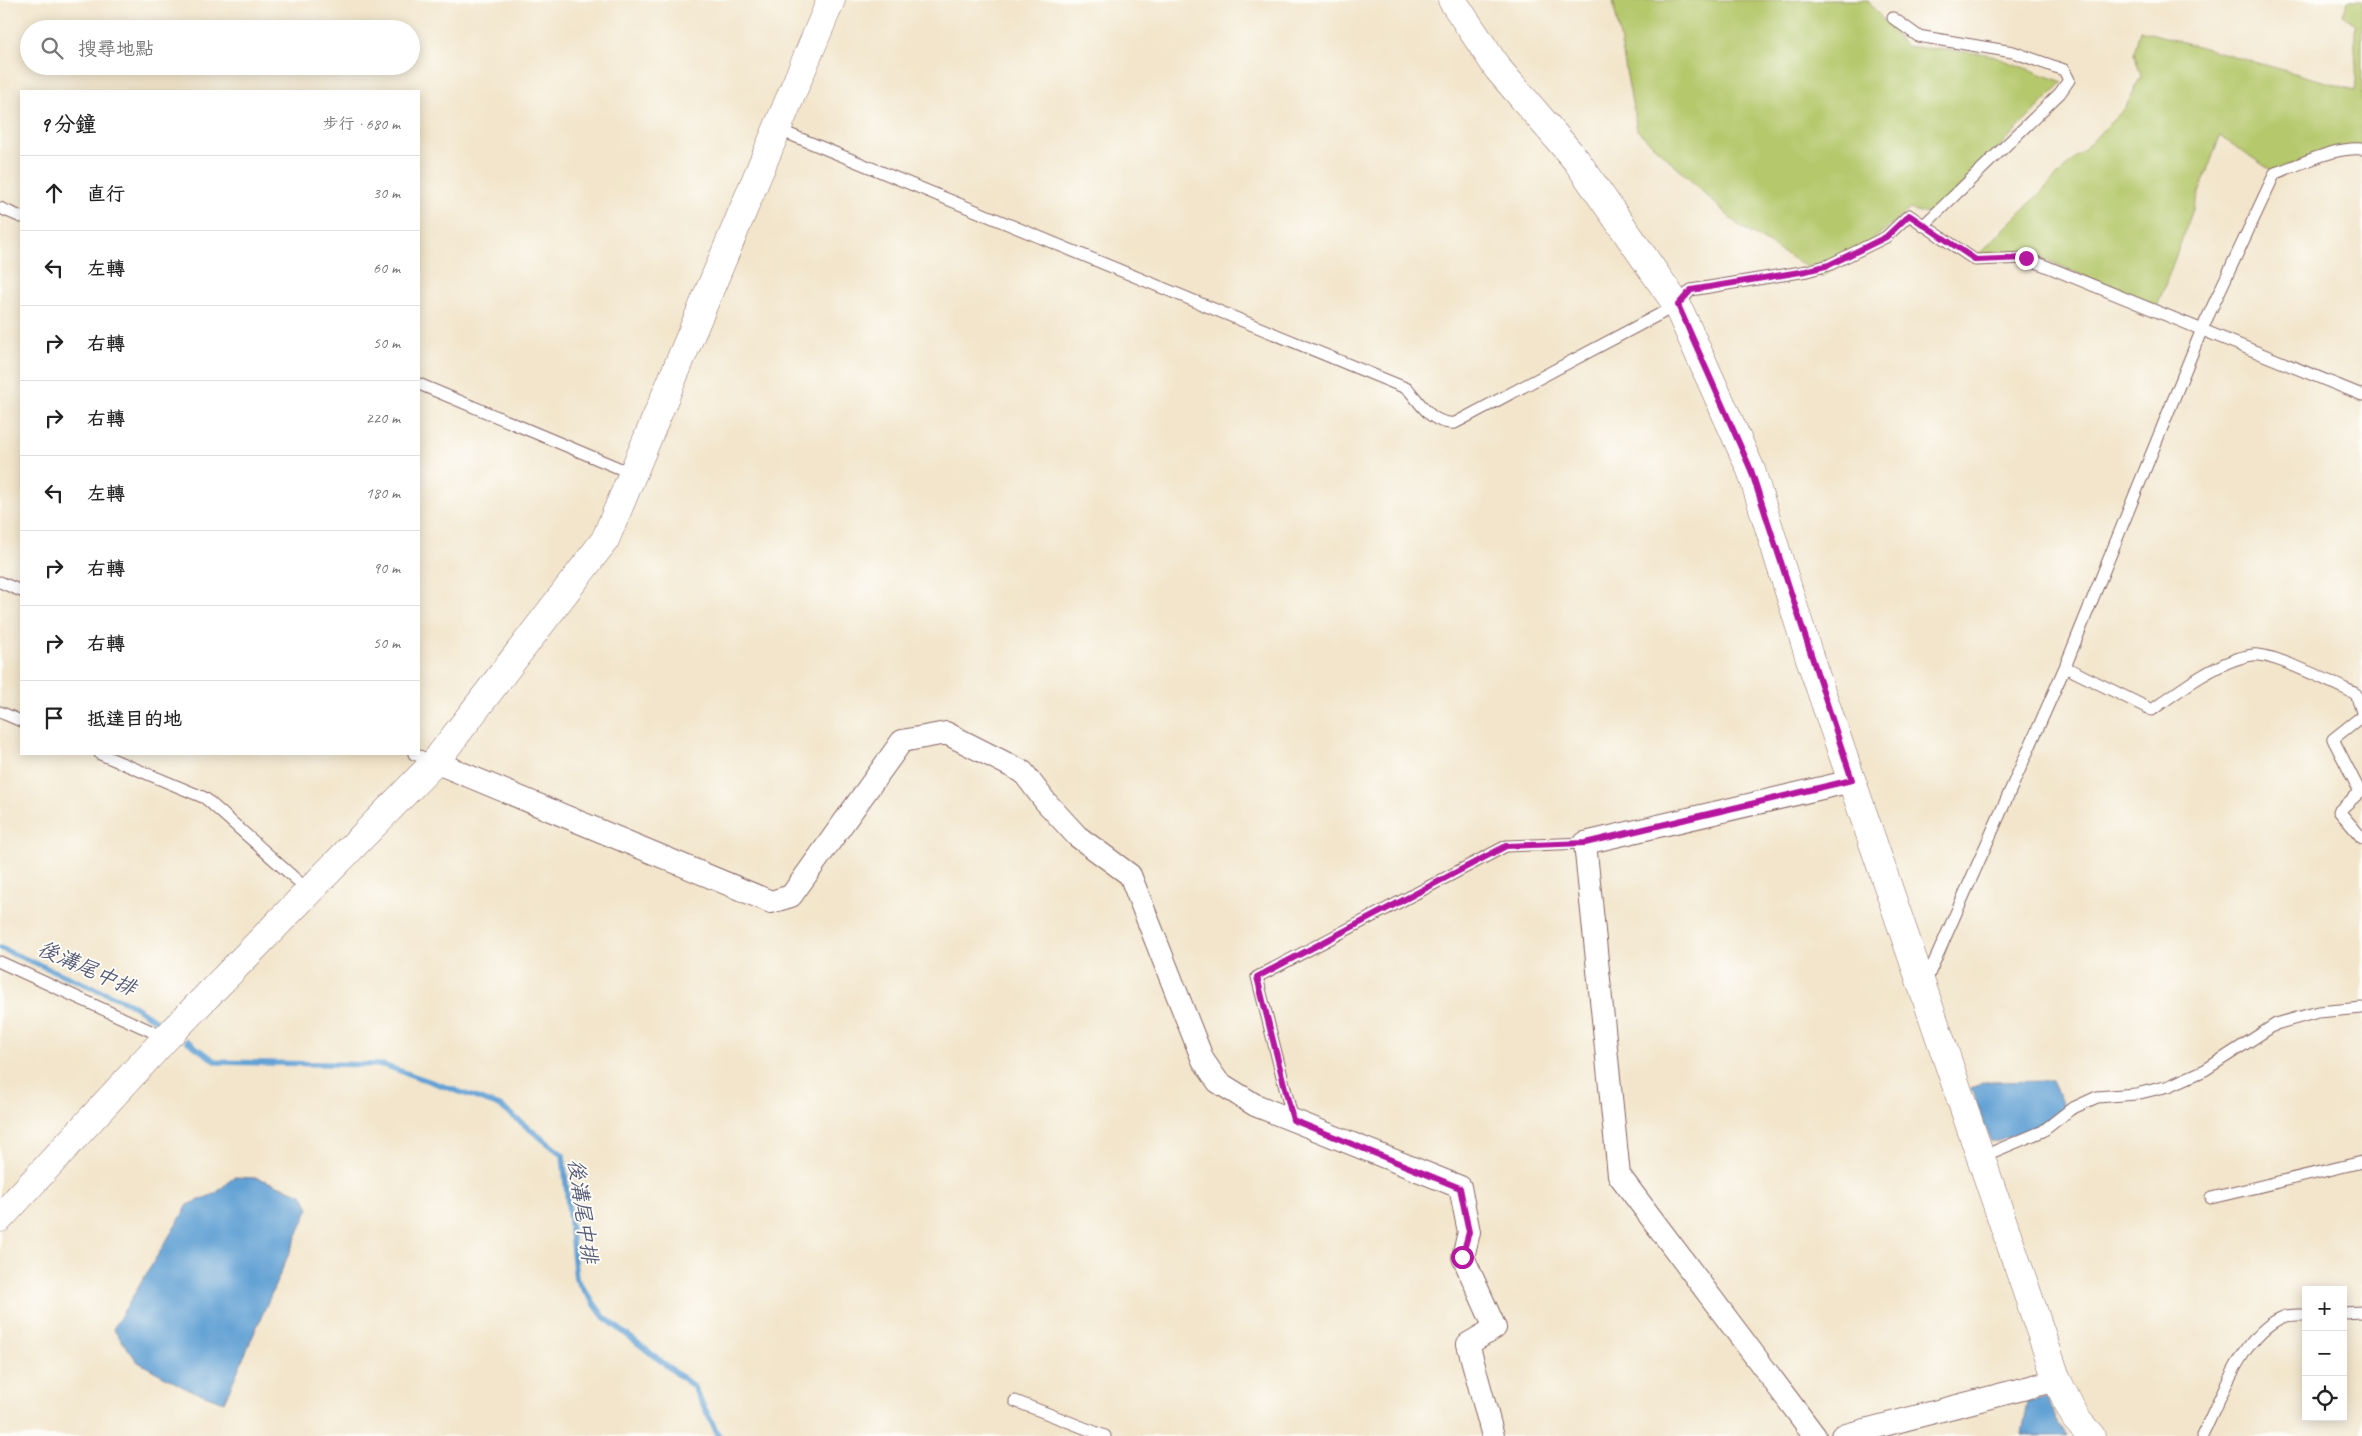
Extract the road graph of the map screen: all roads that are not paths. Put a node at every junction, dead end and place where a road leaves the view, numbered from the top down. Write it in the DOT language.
graph roads {
  1 [pos="831,0"];
  2 [pos="1452,0"];
  3 [pos="1893,18"];
  4 [pos="777,129"];
  5 [pos="2362,148"];
  6 [pos="0,208"];
  7 [pos="20,217"];
  8 [pos="1923,226"];
  9 [pos="1678,305"];
  10 [pos="2202,329"];
  11 [pos="420,384"];
  12 [pos="2362,395"];
  13 [pos="633,474"];
  14 [pos="0,582"];
  15 [pos="20,591"];
  16 [pos="2065,667"];
  17 [pos="0,712"];
  18 [pos="2362,714"];
  19 [pos="20,721"];
  20 [pos="102,755"];
  21 [pos="424,758"];
  22 [pos="1852,780"];
  23 [pos="2362,838"];
  24 [pos="1585,843"];
  25 [pos="309,891"];
  26 [pos="0,962"];
  27 [pos="1922,990"];
  28 [pos="2362,1008"];
  29 [pos="166,1038"];
  30 [pos="1293,1120"];
  31 [pos="1982,1158"];
  32 [pos="2362,1162"];
  33 [pos="2212,1198"];
  34 [pos="0,1218"];
  35 [pos="2362,1312"];
  36 [pos="2347,1313"];
  37 [pos="2302,1315"];
  38 [pos="2057,1380"];
  39 [pos="1016,1401"];
  40 [pos="1105,1436"];
  41 [pos="1493,1436"];
  42 [pos="1815,1436"];
  43 [pos="1842,1436"];
  44 [pos="2091,1436"];
  45 [pos="2202,1436"];
  1 -- 4 [label="street"];
  2 -- 9 [label="street"];
  3 -- 8 [label="lane"];
  4 -- 9 [label="lane"];
  4 -- 13 [label="street"];
  5 -- 10 [label="lane"];
  6 -- 7 [label="lane"];
  8 -- 9 [label="lane"];
  8 -- 10 [label="lane"];
  9 -- 22 [label="street"];
  10 -- 12 [label="lane"];
  10 -- 16 [label="lane"];
  11 -- 13 [label="lane"];
  13 -- 21 [label="street"];
  14 -- 15 [label="lane"];
  16 -- 18 [label="lane"];
  16 -- 27 [label="lane"];
  17 -- 19 [label="lane"];
  18 -- 23 [label="lane"];
  20 -- 25 [label="lane"];
  21 -- 25 [label="street"];
  21 -- 30 [label="street"];
  22 -- 24 [label="street"];
  22 -- 27 [label="street"];
  24 -- 30 [label="lane"];
  24 -- 42 [label="street"];
  25 -- 29 [label="street"];
  26 -- 29 [label="lane"];
  27 -- 31 [label="street"];
  28 -- 31 [label="lane"];
  29 -- 34 [label="street"];
  30 -- 41 [label="street"];
  31 -- 38 [label="street"];
  32 -- 33 [label="lane"];
  35 -- 36 [label="lane"];
  37 -- 45 [label="lane"];
  38 -- 43 [label="street"];
  38 -- 44 [label="street"];
  39 -- 40 [label="lane"];
}
